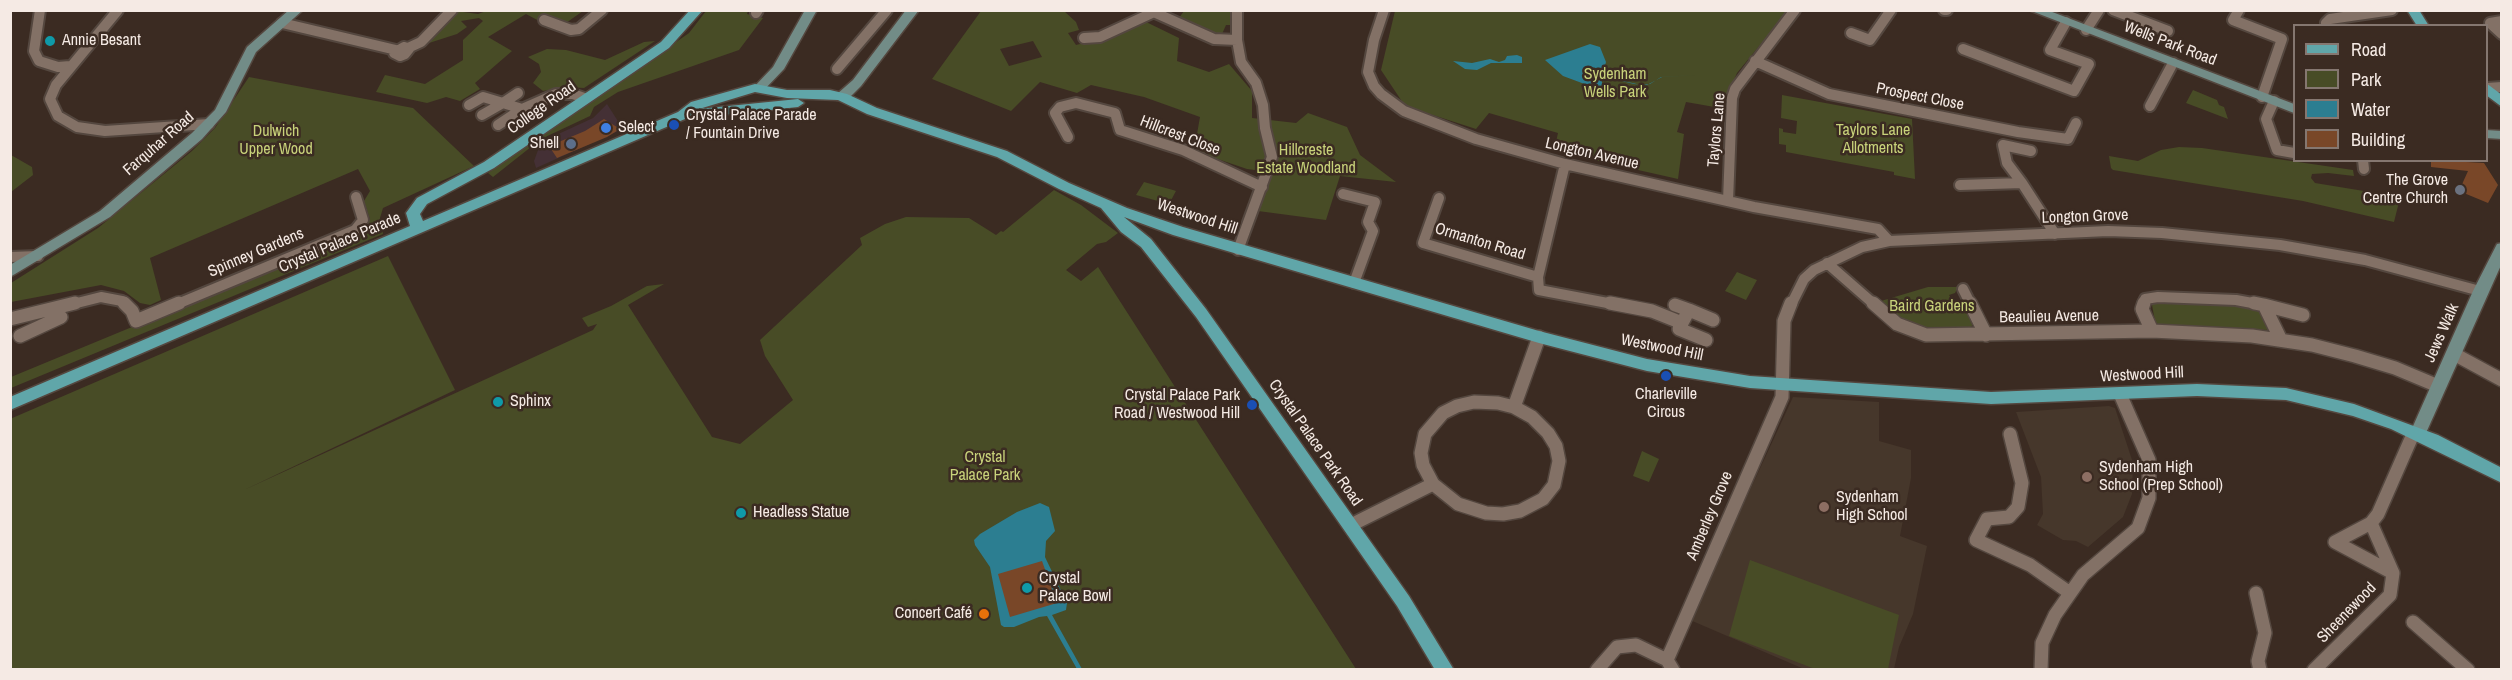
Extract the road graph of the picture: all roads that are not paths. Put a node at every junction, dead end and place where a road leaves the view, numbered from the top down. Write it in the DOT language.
graph roads {
  1 [pos="40,10"];
  2 [pos="117,10"];
  3 [pos="297,10"];
  4 [pos="452,10"];
  5 [pos="602,10"];
  6 [pos="697,10"];
  7 [pos="811,10"];
  8 [pos="887,10"];
  9 [pos="1237,10"];
  10 [pos="1384,10"];
  11 [pos="1795,10"];
  12 [pos="1891,10"];
  13 [pos="2035,10"];
  14 [pos="2099,10"];
  15 [pos="2113,10"];
  16 [pos="2239,10"];
  17 [pos="2392,10"];
  18 [pos="2413,10"];
  19 [pos="912,11"];
  20 [pos="1151,12"];
  21 [pos="544,20"];
  22 [pos="2502,21"];
  23 [pos="282,22"];
  24 [pos="2066,22"];
  25 [pos="2327,24"];
  26 [pos="2422,24"];
  27 [pos="2086,30"];
  28 [pos="2168,31"];
  29 [pos="1851,33"];
  30 [pos="2502,34"];
  31 [pos="1084,38"];
  32 [pos="1237,40"];
  33 [pos="1963,49"];
  34 [pos="1755,61"];
  35 [pos="2174,63"];
  36 [pos="70,66"];
  37 [pos="837,69"];
  38 [pos="2488,89"];
  39 [pos="518,93"];
  40 [pos="761,93"];
  41 [pos="842,97"];
  42 [pos="584,98"];
  43 [pos="2268,99"];
  44 [pos="744,101"];
  45 [pos="503,103"];
  46 [pos="780,103"];
  47 [pos="2502,103"];
  48 [pos="469,105"];
  49 [pos="2150,106"];
  50 [pos="2293,108"];
  51 [pos="522,109"];
  52 [pos="482,116"];
  53 [pos="2076,123"];
  54 [pos="209,124"];
  55 [pos="498,125"];
  56 [pos="1068,137"];
  57 [pos="2031,151"];
  58 [pos="2293,153"];
  59 [pos="1565,164"];
  60 [pos="2022,183"];
  61 [pos="1960,185"];
  62 [pos="1262,187"];
  63 [pos="1343,194"];
  64 [pos="356,197"];
  65 [pos="1439,198"];
  66 [pos="1728,201"];
  67 [pos="1104,203"];
  68 [pos="1122,211"];
  69 [pos="1151,222"];
  70 [pos="418,229"];
  71 [pos="2055,234"];
  72 [pos="1141,239"];
  73 [pos="1890,241"];
  74 [pos="2502,248"];
  75 [pos="1238,250"];
  76 [pos="38,256"];
  77 [pos="10,257"];
  78 [pos="1827,263"];
  79 [pos="10,272"];
  80 [pos="1538,277"];
  81 [pos="1354,283"];
  82 [pos="1963,289"];
  83 [pos="2480,291"];
  84 [pos="1675,305"];
  85 [pos="2264,305"];
  86 [pos="1689,310"];
  87 [pos="36,313"];
  88 [pos="2303,315"];
  89 [pos="61,317"];
  90 [pos="10,319"];
  91 [pos="1713,320"];
  92 [pos="1682,323"];
  93 [pos="41,326"];
  94 [pos="2152,331"];
  95 [pos="1986,335"];
  96 [pos="20,336"];
  97 [pos="1539,337"];
  98 [pos="1706,340"];
  99 [pos="2281,340"];
  100 [pos="2454,354"];
  101 [pos="2502,380"];
  102 [pos="1783,385"];
  103 [pos="2438,386"];
  104 [pos="2120,394"];
  105 [pos="10,404"];
  106 [pos="1514,407"];
  107 [pos="2416,432"];
  108 [pos="2010,434"];
  109 [pos="2502,476"];
  110 [pos="1433,484"];
  111 [pos="2372,523"];
  112 [pos="1351,525"];
  113 [pos="2393,573"];
  114 [pos="2256,592"];
  115 [pos="2070,593"];
  116 [pos="2413,622"];
  117 [pos="1670,665"];
  118 [pos="1445,669"];
  119 [pos="1597,669"];
  120 [pos="2041,669"];
  121 [pos="2259,669"];
  122 [pos="2314,669"];
  123 [pos="2468,669"];
  1 -- 36 [label="street"];
  2 -- 36 [label="street"];
  3 -- 23 [label="street, Farquhar Road"];
  4 -- 23 [label="street"];
  5 -- 21 [label="street"];
  6 -- 42 [label="main road, College Road"];
  7 -- 40 [label="street"];
  8 -- 37 [label="street"];
  9 -- 32 [label="street"];
  10 -- 59 [label="street, Longton Avenue"];
  11 -- 34 [label="street, Taylors Lane"];
  12 -- 29 [label="street"];
  13 -- 24 [label="street, Wells Park Road"];
  14 -- 27 [label="street"];
  15 -- 28 [label="street"];
  16 -- 43 [label="street"];
  17 -- 25 [label="street"];
  18 -- 26 [label="main road"];
  19 -- 41 [label="street"];
  20 -- 31 [label="street"];
  20 -- 32 [label="street"];
  22 -- 30 [label="street"];
  23 -- 54 [label="street, Farquhar Road"];
  24 -- 27 [label="street, Wells Park Road"];
  24 -- 33 [label="street"];
  27 -- 35 [label="street, Wells Park Road"];
  32 -- 62 [label="street"];
  34 -- 53 [label="street, Prospect Close"];
  34 -- 66 [label="street, Taylors Lane"];
  35 -- 43 [label="street, Wells Park Road"];
  35 -- 49 [label="street"];
  36 -- 54 [label="street"];
  38 -- 47 [label="main road"];
  39 -- 45 [label="street"];
  40 -- 41 [label="main road, Westwood Hill"];
  40 -- 44 [label="main road"];
  40 -- 46 [label="main road"];
  41 -- 46 [label="main road"];
  41 -- 67 [label="main road, Westwood Hill"];
  42 -- 51 [label="street"];
  42 -- 70 [label="main road, College Road"];
  43 -- 50 [label="street, Wells Park Road"];
  43 -- 58 [label="street"];
  44 -- 46 [label="main road"];
  44 -- 70 [label="main road, Crystal Palace Parade"];
  45 -- 48 [label="street"];
  45 -- 51 [label="street"];
  45 -- 52 [label="street"];
  51 -- 55 [label="street"];
  54 -- 76 [label="street, Farquhar Road"];
  56 -- 62 [label="street, Hillcrest Close"];
  57 -- 60 [label="street"];
  59 -- 66 [label="street, Longton Avenue"];
  59 -- 80 [label="street, Ormanton Road"];
  60 -- 61 [label="street"];
  60 -- 71 [label="street"];
  62 -- 75 [label="street"];
  63 -- 81 [label="street"];
  64 -- 87 [label="street, Spinney Gardens"];
  65 -- 80 [label="street, Ormanton Road"];
  66 -- 73 [label="street, Longton Avenue"];
  67 -- 68 [label="main road, Westwood Hill"];
  67 -- 72 [label="main road"];
  68 -- 69 [label="main road, Westwood Hill"];
  68 -- 72 [label="main road, Crystal Palace Park Road"];
  69 -- 72 [label="main road"];
  69 -- 75 [label="main road, Westwood Hill"];
  70 -- 105 [label="main road, Crystal Palace Parade"];
  71 -- 73 [label="street, Longton Grove"];
  71 -- 83 [label="street, Longton Grove"];
  72 -- 112 [label="main road, Crystal Palace Park Road"];
  73 -- 78 [label="street, Longton Grove"];
  74 -- 83 [label="street, Jews Walk"];
  75 -- 81 [label="main road, Westwood Hill"];
  76 -- 77 [label="street"];
  76 -- 79 [label="street, Farquhar Road"];
  78 -- 95 [label="street, Beaulieu Avenue"];
  78 -- 102 [label="street, Longton Grove"];
  80 -- 92 [label="street, Ormanton Road"];
  81 -- 97 [label="main road, Westwood Hill"];
  82 -- 95 [label="street"];
  83 -- 100 [label="street, Jews Walk"];
  84 -- 86 [label="street"];
  85 -- 88 [label="street"];
  85 -- 94 [label="street"];
  85 -- 99 [label="street"];
  86 -- 91 [label="street"];
  86 -- 92 [label="street"];
  87 -- 90 [label="street"];
  87 -- 93 [label="street"];
  89 -- 93 [label="street"];
  92 -- 98 [label="street, Ormanton Road"];
  93 -- 96 [label="street"];
  94 -- 95 [label="street, Beaulieu Avenue"];
  94 -- 99 [label="street, Beaulieu Avenue"];
  97 -- 102 [label="main road, Westwood Hill"];
  97 -- 106 [label="street"];
  99 -- 103 [label="street, Beaulieu Avenue"];
  100 -- 101 [label="street"];
  100 -- 103 [label="street, Jews Walk"];
  102 -- 104 [label="main road, Westwood Hill"];
  102 -- 117 [label="street, Amberley Grove"];
  103 -- 107 [label="street, Jews Walk"];
  104 -- 107 [label="main road, Westwood Hill"];
  104 -- 115 [label="street"];
  106 -- 110 [label="street"];
  106 -- 110 [label="street"];
  107 -- 109 [label="main road, Westwood Hill"];
  107 -- 111 [label="street"];
  108 -- 115 [label="street"];
  110 -- 112 [label="street"];
  111 -- 113 [label="street, Sheenewood"];
  111 -- 113 [label="street, Sheenewood"];
  112 -- 118 [label="main road, Crystal Palace Park Road"];
  113 -- 122 [label="street, Sheenewood"];
  114 -- 121 [label="street"];
  115 -- 120 [label="street"];
  116 -- 123 [label="street"];
  117 -- 119 [label="street"];
}
